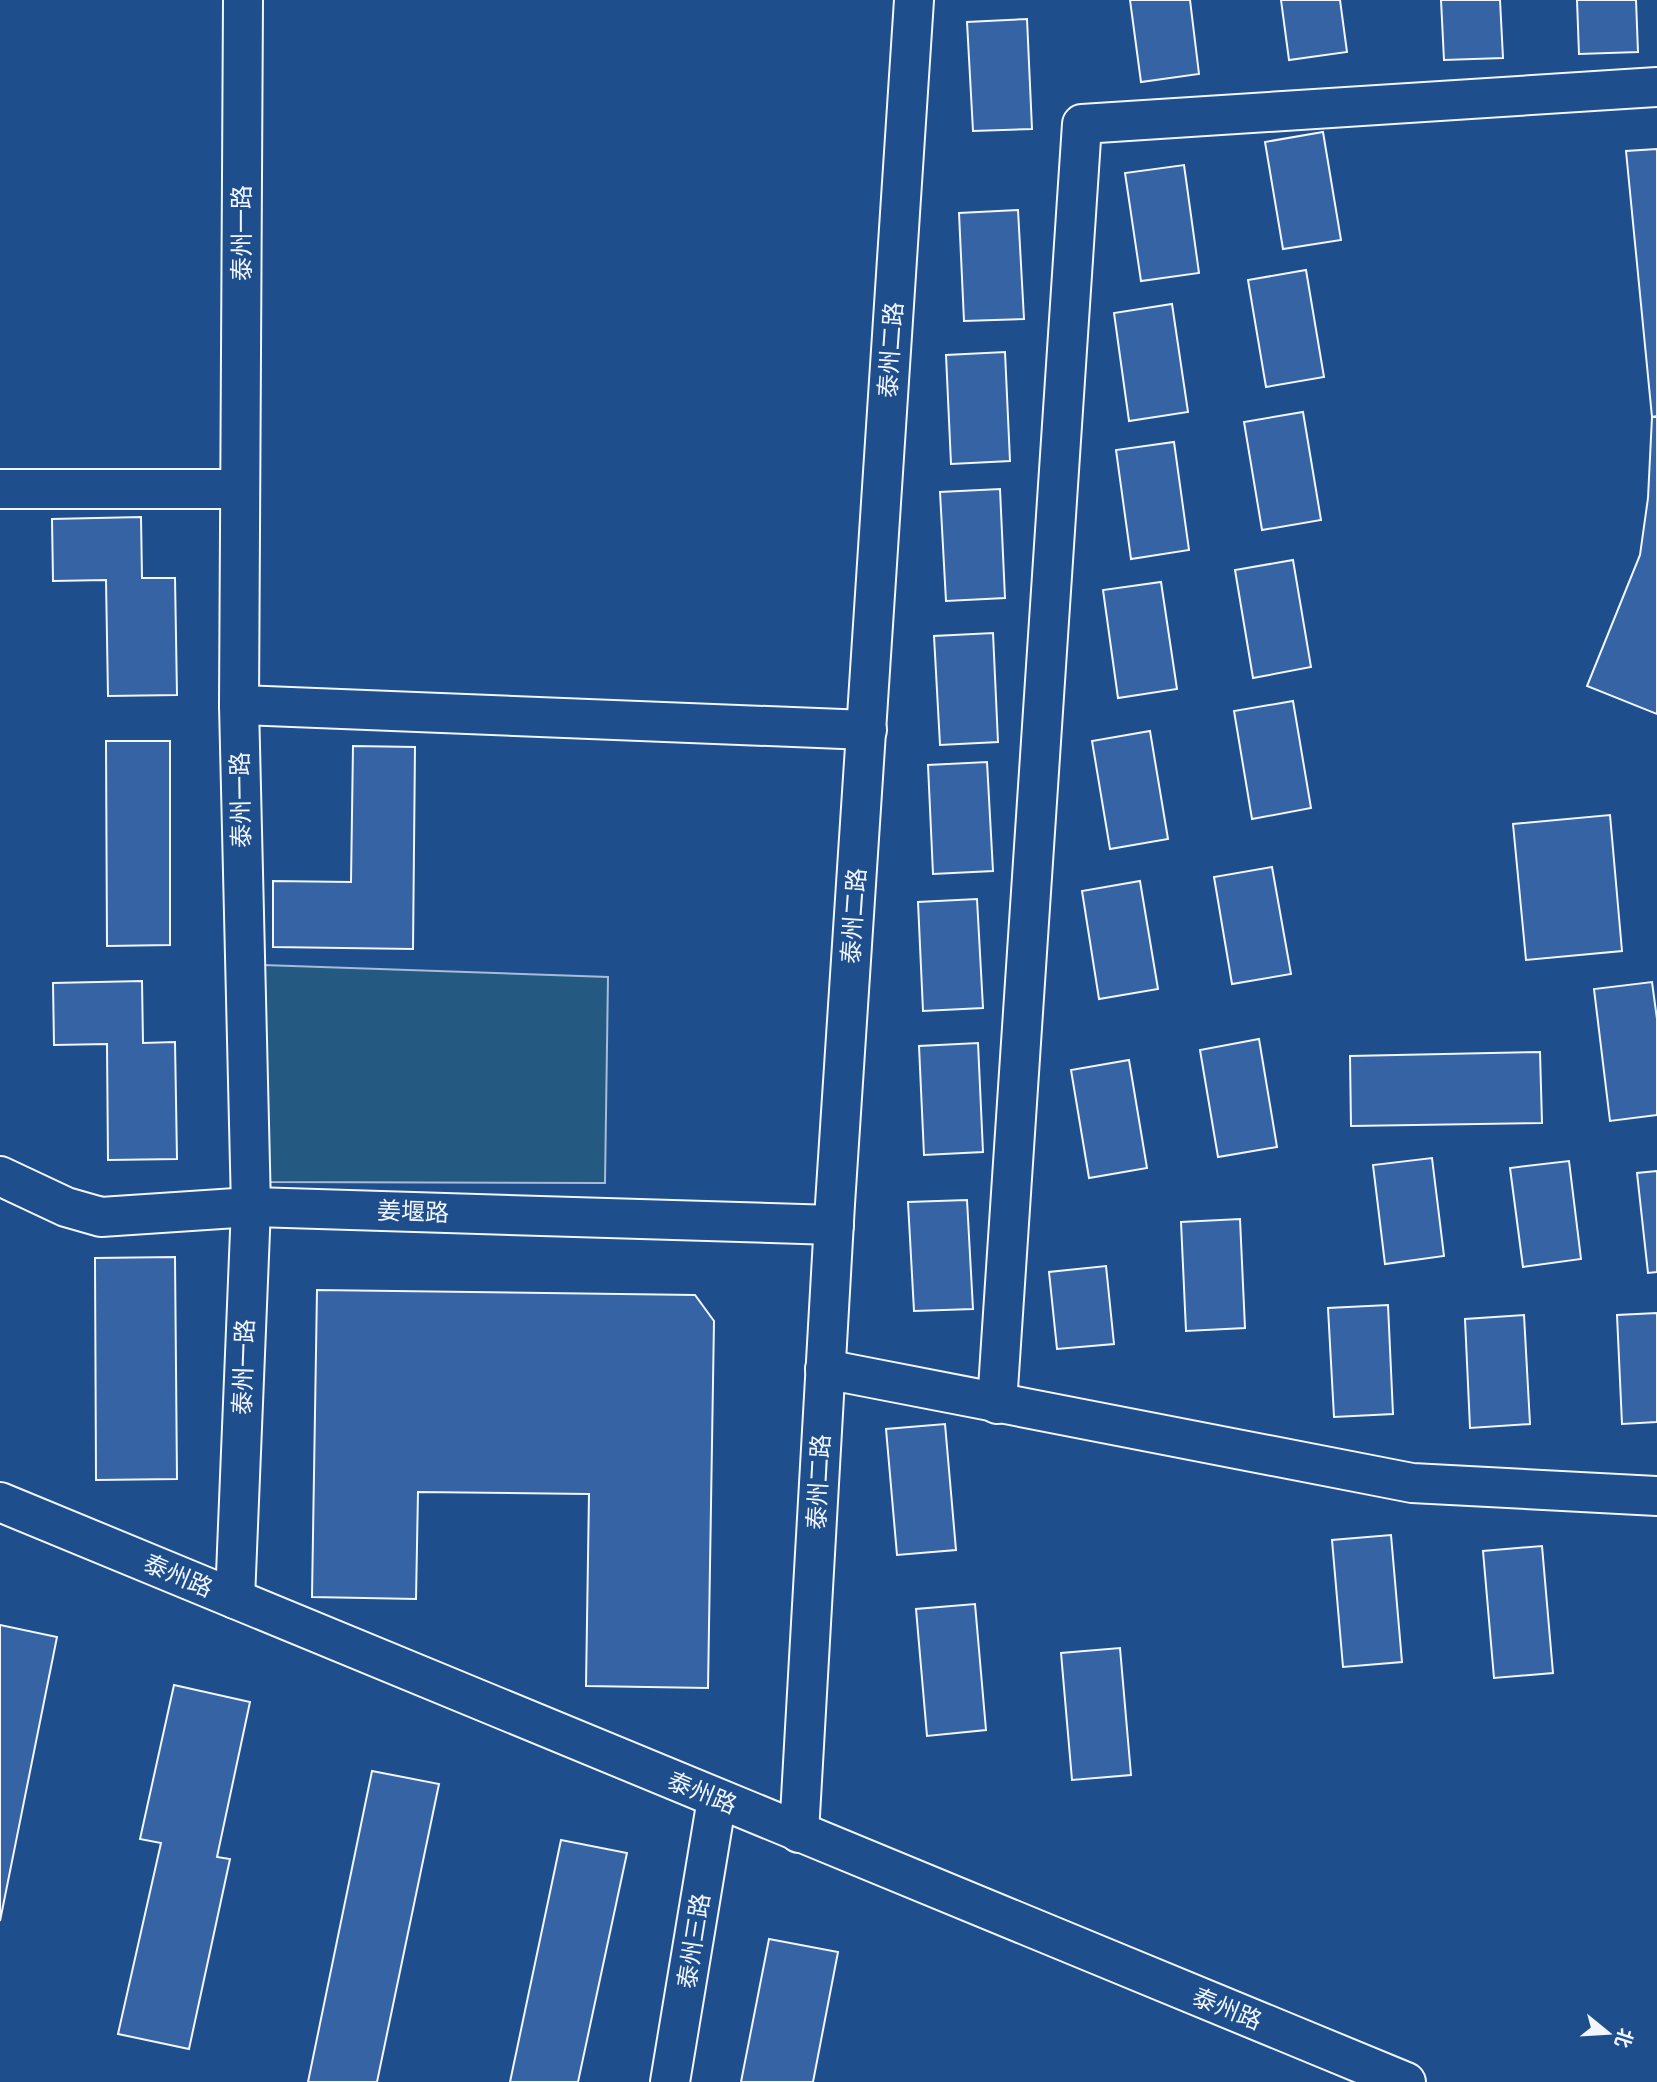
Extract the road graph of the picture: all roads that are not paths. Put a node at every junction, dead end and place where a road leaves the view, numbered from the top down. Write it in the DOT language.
graph roads {
  1 [pos="243,0"];
  2 [pos="914,0"];
  3 [pos="1657,87"];
  4 [pos="0,489"];
  5 [pos="240,489"];
  6 [pos="239,705"];
  7 [pos="867,730"];
  8 [pos="0,1176"];
  9 [pos="251,1207"];
  10 [pos="834,1224"];
  11 [pos="825,1369"];
  12 [pos="997,1404"];
  13 [pos="1657,1496"];
  14 [pos="0,1502"];
  15 [pos="234,1600"];
  16 [pos="717,1799"];
  17 [pos="799,1833"];
  18 [pos="670,2082"];
  19 [pos="1406,2082"];
  1 -- 5 [label="street, 泰州一路"];
  2 -- 7 [label="street, 泰州二路"];
  3 -- 12 [label="street"];
  4 -- 5 [label="street"];
  5 -- 6 [label="street, 泰州一路"];
  6 -- 7 [label="street"];
  6 -- 9 [label="street, 泰州一路"];
  7 -- 10 [label="street, 泰州二路"];
  8 -- 9 [label="street, 姜堰路"];
  9 -- 10 [label="street, 姜堰路"];
  9 -- 15 [label="street, 泰州一路"];
  10 -- 11 [label="street, 泰州二路"];
  11 -- 12 [label="street"];
  11 -- 17 [label="street, 泰州二路"];
  12 -- 13 [label="street"];
  14 -- 15 [label="street, 泰州路"];
  15 -- 16 [label="street, 泰州路"];
  16 -- 17 [label="street, 泰州路"];
  16 -- 18 [label="street, 泰州三路"];
  17 -- 19 [label="street, 泰州路"];
}
